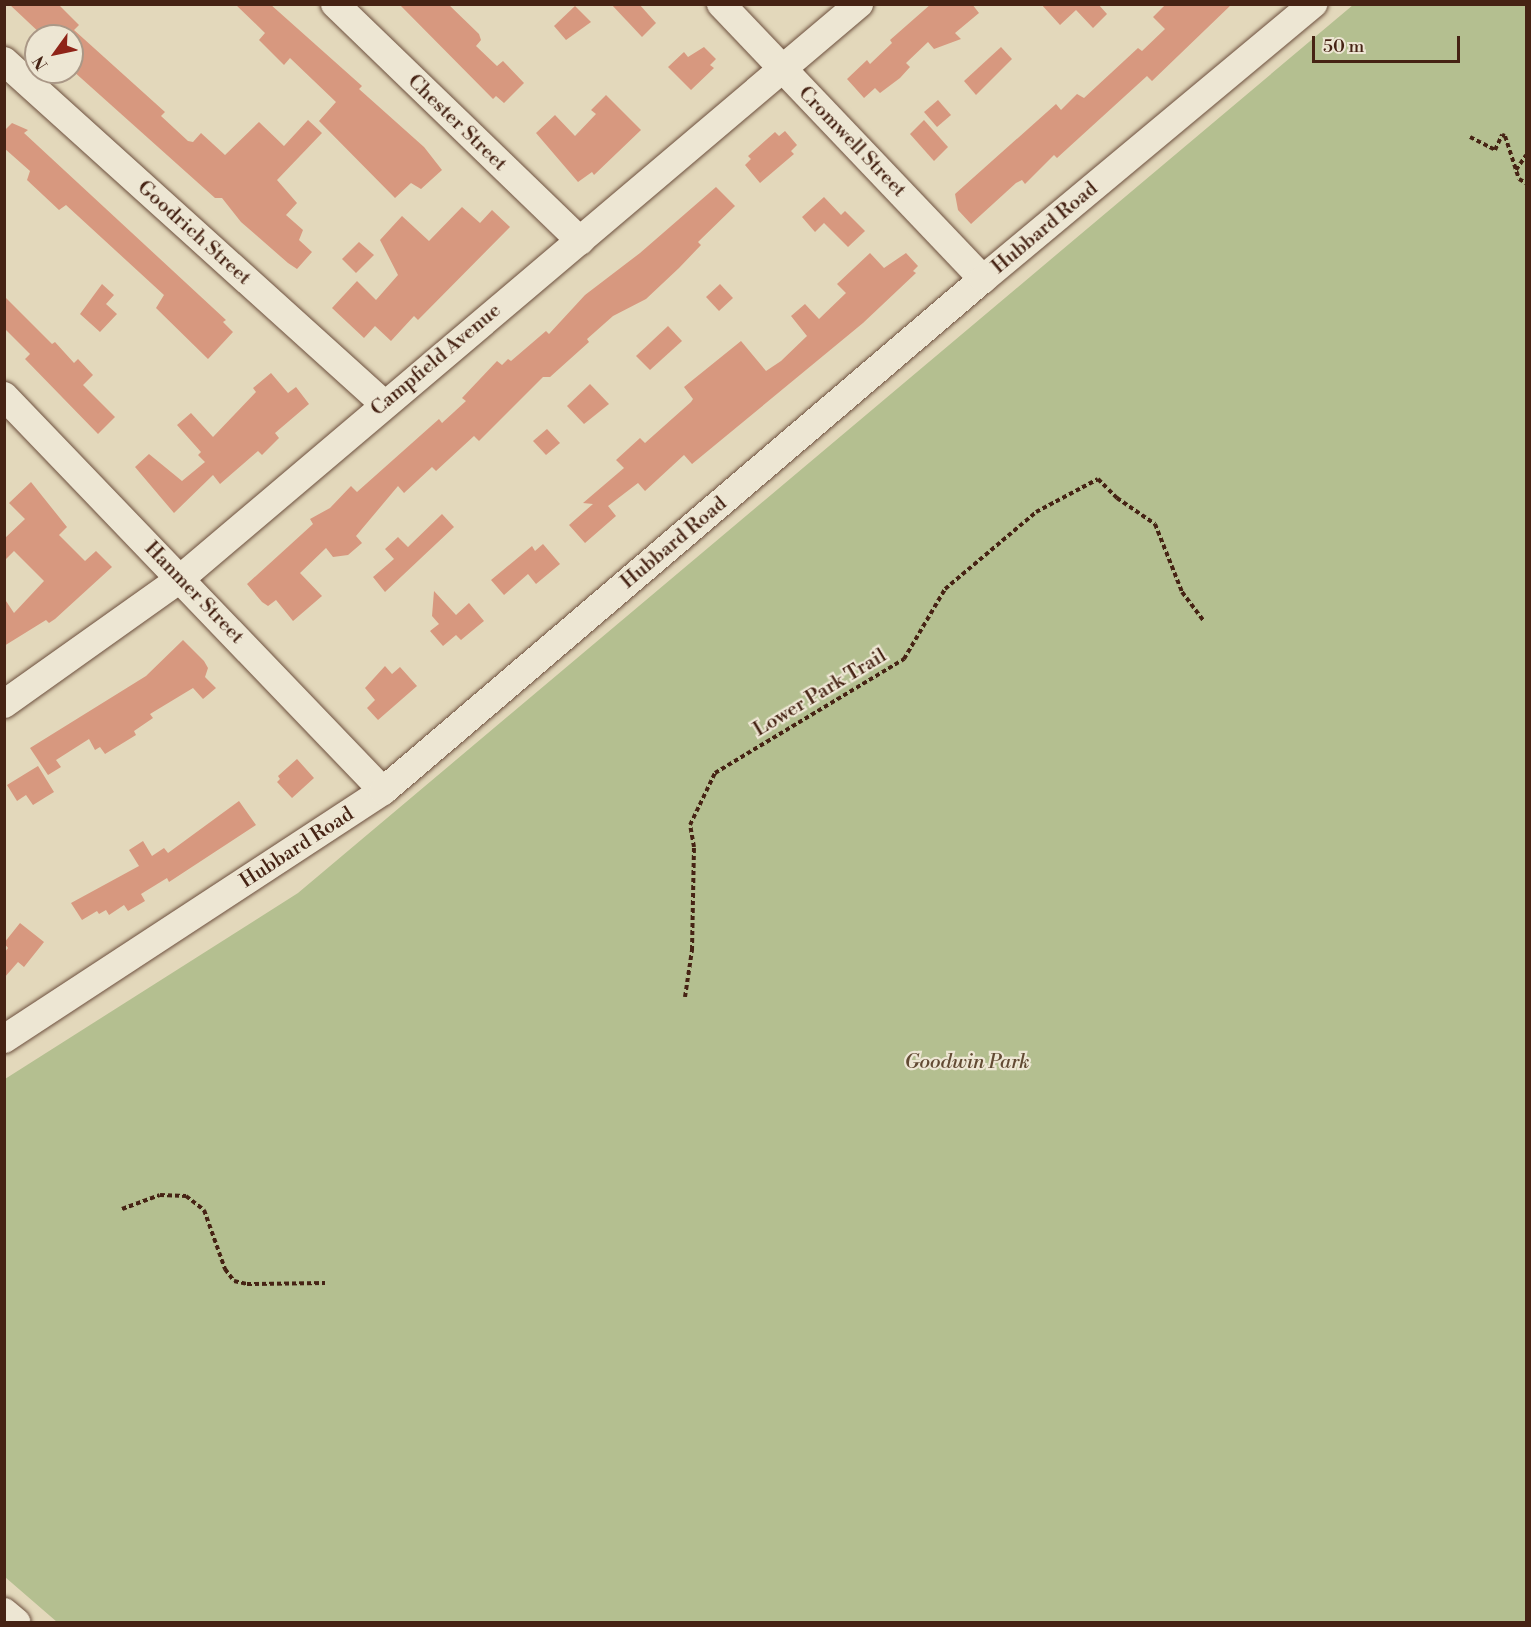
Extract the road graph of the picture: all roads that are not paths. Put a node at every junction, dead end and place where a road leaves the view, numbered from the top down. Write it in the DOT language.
graph roads {
  1 [pos="335,4"];
  2 [pos="721,4"];
  3 [pos="859,4"];
  4 [pos="1313,4"];
  5 [pos="4,62"];
  6 [pos="782,69"];
  7 [pos="580,241"];
  8 [pos="983,279"];
  9 [pos="4,396"];
  10 [pos="384,404"];
  11 [pos="180,579"];
  12 [pos="4,704"];
  13 [pos="383,791"];
  14 [pos="4,1040"];
  15 [pos="4,1612"];
  16 [pos="16,1623"];
  1 -- 7 [label="street, Chester Street"];
  2 -- 6 [label="street, Cromwell Street"];
  3 -- 6 [label="street, Campfield Avenue"];
  4 -- 8 [label="street, Hubbard Road"];
  5 -- 10 [label="street, Goodrich Street"];
  6 -- 7 [label="street, Campfield Avenue"];
  6 -- 8 [label="street, Cromwell Street"];
  7 -- 10 [label="street, Campfield Avenue"];
  8 -- 13 [label="street, Hubbard Road"];
  9 -- 11 [label="street, Hanmer Street"];
  10 -- 11 [label="street, Campfield Avenue"];
  11 -- 12 [label="street, Campfield Avenue"];
  11 -- 13 [label="street, Hanmer Street"];
  13 -- 14 [label="street, Hubbard Road"];
  15 -- 16 [label="street"];
}
